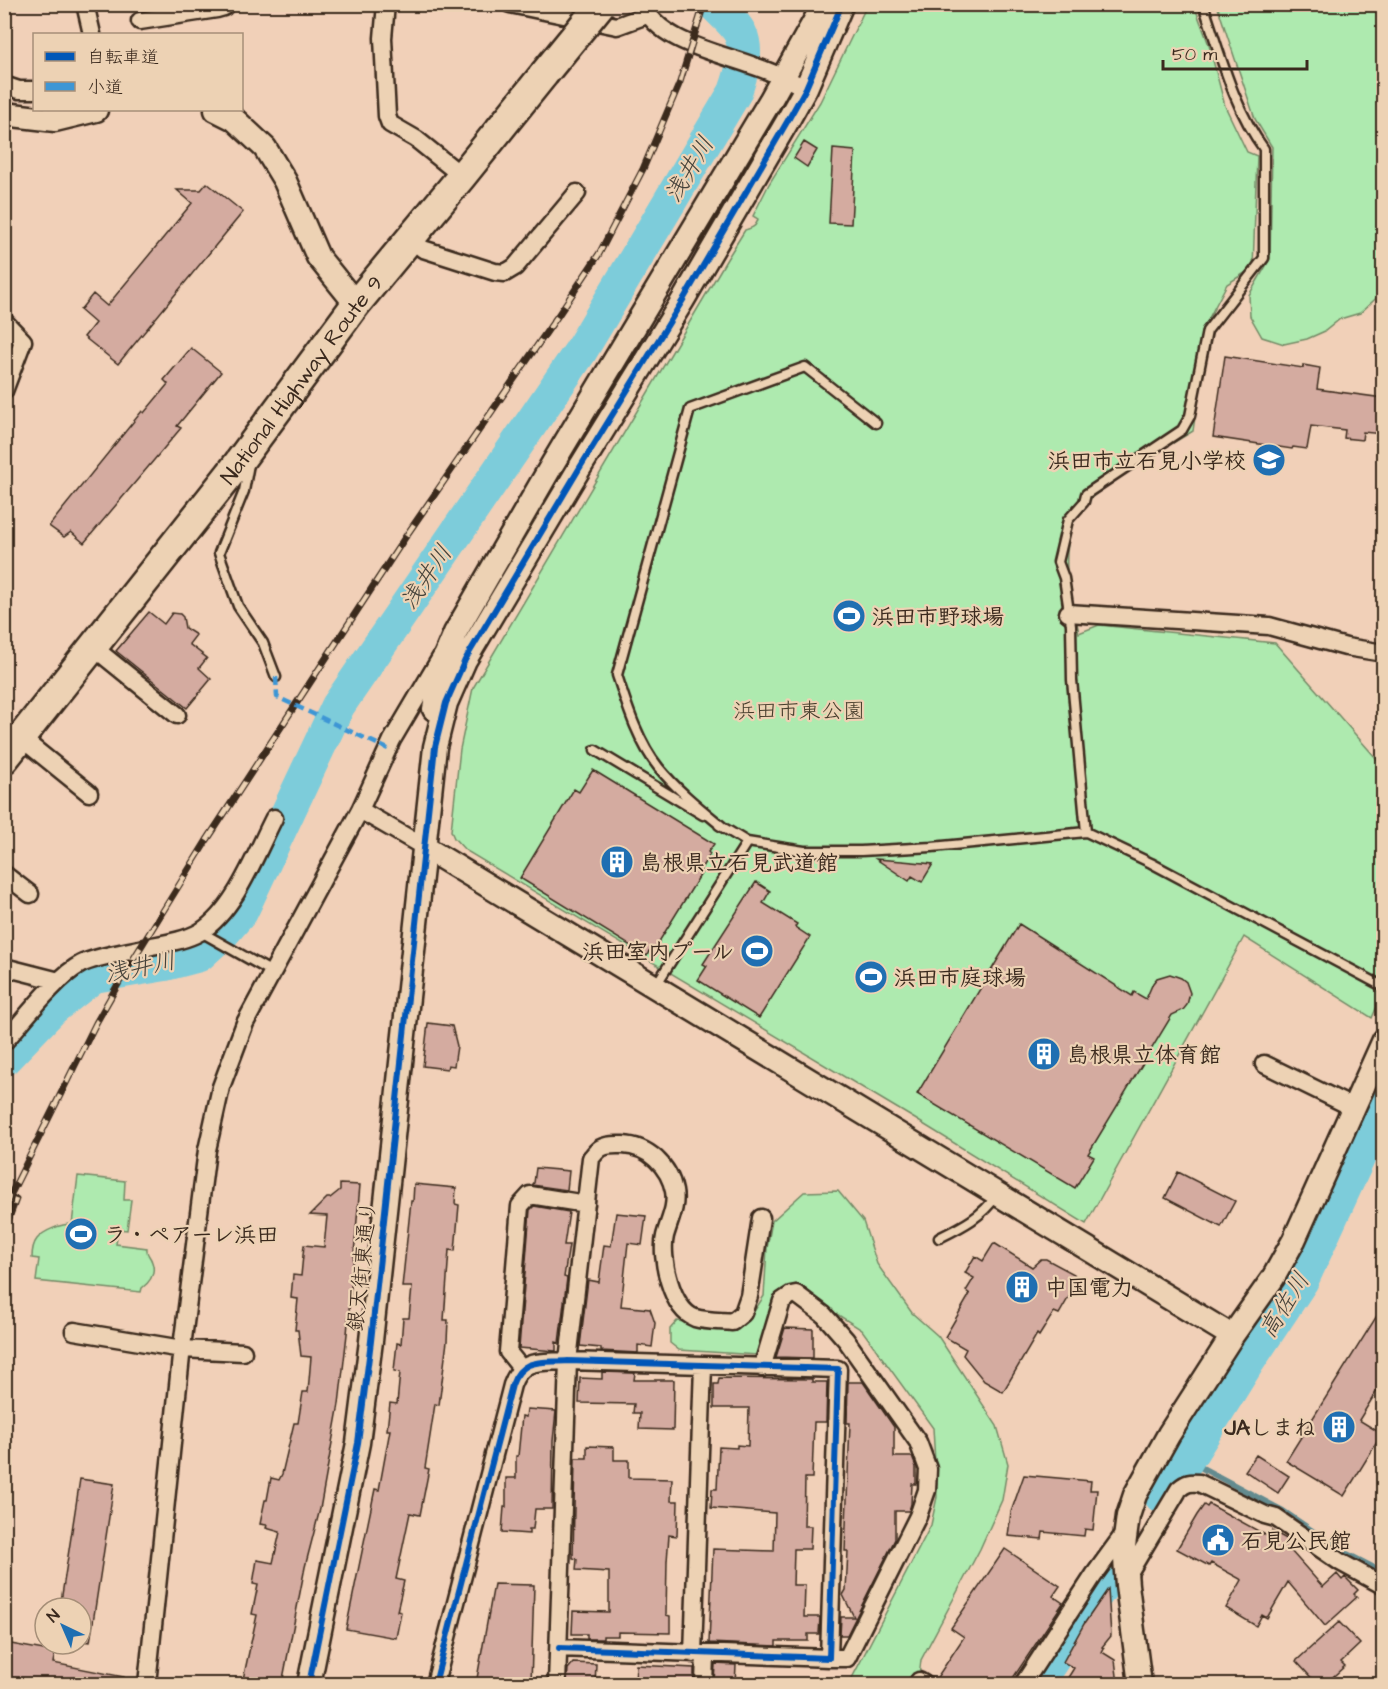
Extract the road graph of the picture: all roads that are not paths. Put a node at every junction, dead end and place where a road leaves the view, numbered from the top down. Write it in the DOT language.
graph roads {
  1 [pos="85,4"];
  2 [pos="223,4"];
  3 [pos="387,4"];
  4 [pos="510,4"];
  5 [pos="601,4"];
  6 [pos="824,4"];
  7 [pos="842,4"];
  8 [pos="1203,4"];
  9 [pos="645,10"];
  10 [pos="140,21"];
  11 [pos="92,33"];
  12 [pos="783,78"];
  13 [pos="4,85"];
  14 [pos="806,88"];
  15 [pos="33,90"];
  16 [pos="92,111"];
  17 [pos="218,111"];
  18 [pos="4,114"];
  19 [pos="462,176"];
  20 [pos="577,193"];
  21 [pos="410,238"];
  22 [pos="356,304"];
  23 [pos="7,328"];
  24 [pos="4,391"];
  25 [pos="876,423"];
  26 [pos="253,442"];
  27 [pos="1068,613"];
  28 [pos="454,633"];
  29 [pos="93,647"];
  30 [pos="1383,652"];
  31 [pos="276,677"];
  32 [pos="177,715"];
  33 [pos="435,747"];
  34 [pos="13,748"];
  35 [pos="595,750"];
  36 [pos="89,793"];
  37 [pos="360,810"];
  38 [pos="274,818"];
  39 [pos="723,828"];
  40 [pos="1086,832"];
  41 [pos="747,842"];
  42 [pos="424,847"];
  43 [pos="4,874"];
  44 [pos="30,894"];
  45 [pos="203,934"];
  46 [pos="4,967"];
  47 [pos="272,972"];
  48 [pos="59,981"];
  49 [pos="656,986"];
  50 [pos="1383,987"];
  51 [pos="1383,1040"];
  52 [pos="4,1042"];
  53 [pos="1264,1064"];
  54 [pos="1354,1108"];
  55 [pos="997,1193"];
  56 [pos="586,1204"];
  57 [pos="761,1218"];
  58 [pos="939,1238"];
  59 [pos="74,1331"];
  60 [pos="1232,1336"];
  61 [pos="182,1349"];
  62 [pos="243,1352"];
  63 [pos="568,1361"];
  64 [pos="703,1366"];
  65 [pos="521,1368"];
  66 [pos="762,1368"];
  67 [pos="838,1369"];
  68 [pos="866,1369"];
  69 [pos="1126,1530"];
  70 [pos="1126,1576"];
  71 [pos="1383,1586"];
  72 [pos="559,1648"];
  73 [pos="699,1654"];
  74 [pos="829,1658"];
  75 [pos="147,1684"];
  76 [pos="309,1684"];
  77 [pos="435,1684"];
  78 [pos="557,1684"];
  79 [pos="704,1684"];
  80 [pos="1023,1684"];
  81 [pos="1140,1684"];
  1 -- 11 [label="street"];
  2 -- 10 [label="street"];
  3 -- 19 [label="street"];
  4 -- 9 [label="street"];
  5 -- 19 [label="highway, National Highway Route 9, bridge"];
  6 -- 12 [label="street"];
  7 -- 14 [label="street"];
  8 -- 27 [label="lane"];
  9 -- 12 [label="street"];
  12 -- 14 [label="street"];
  12 -- 28 [label="street"];
  13 -- 15 [label="street"];
  14 -- 33 [label="street"];
  16 -- 18 [label="street"];
  17 -- 22 [label="street"];
  19 -- 21 [label="highway, National Highway Route 9"];
  20 -- 21 [label="street"];
  21 -- 22 [label="highway, National Highway Route 9"];
  22 -- 26 [label="highway, National Highway Route 9"];
  23 -- 24 [label="street"];
  25 -- 39 [label="lane"];
  26 -- 29 [label="highway, National Highway Route 9"];
  26 -- 31 [label="lane"];
  27 -- 30 [label="street"];
  27 -- 40 [label="lane"];
  28 -- 33 [label="street"];
  28 -- 37 [label="street"];
  29 -- 32 [label="street"];
  29 -- 34 [label="highway, National Highway Route 9"];
  33 -- 42 [label="street, 銀天街東通り"];
  34 -- 36 [label="street"];
  35 -- 39 [label="lane"];
  37 -- 42 [label="street"];
  37 -- 47 [label="street"];
  38 -- 45 [label="street"];
  39 -- 41 [label="lane"];
  40 -- 41 [label="lane"];
  40 -- 50 [label="lane"];
  41 -- 49 [label="lane"];
  42 -- 49 [label="street"];
  42 -- 76 [label="street, 銀天街東通り"];
  43 -- 44 [label="street"];
  45 -- 47 [label="lane"];
  45 -- 48 [label="street"];
  46 -- 48 [label="street"];
  47 -- 61 [label="street"];
  48 -- 52 [label="street"];
  49 -- 55 [label="street"];
  51 -- 54 [label="street"];
  53 -- 54 [label="street"];
  54 -- 60 [label="street"];
  55 -- 58 [label="lane"];
  55 -- 60 [label="street"];
  56 -- 57 [label="street"];
  56 -- 63 [label="street"];
  56 -- 65 [label="street"];
  59 -- 61 [label="street"];
  60 -- 69 [label="street"];
  61 -- 62 [label="street"];
  61 -- 75 [label="street"];
  63 -- 64 [label="street"];
  63 -- 65 [label="street"];
  63 -- 72 [label="street"];
  64 -- 66 [label="street"];
  64 -- 73 [label="street"];
  65 -- 77 [label="street"];
  66 -- 67 [label="street"];
  66 -- 68 [label="street"];
  67 -- 68 [label="street"];
  67 -- 74 [label="street"];
  68 -- 74 [label="street"];
  69 -- 70 [label="street"];
  69 -- 80 [label="street"];
  70 -- 71 [label="street"];
  70 -- 81 [label="street"];
  72 -- 73 [label="street"];
  72 -- 78 [label="street"];
  73 -- 74 [label="street"];
  73 -- 79 [label="street"];
}
